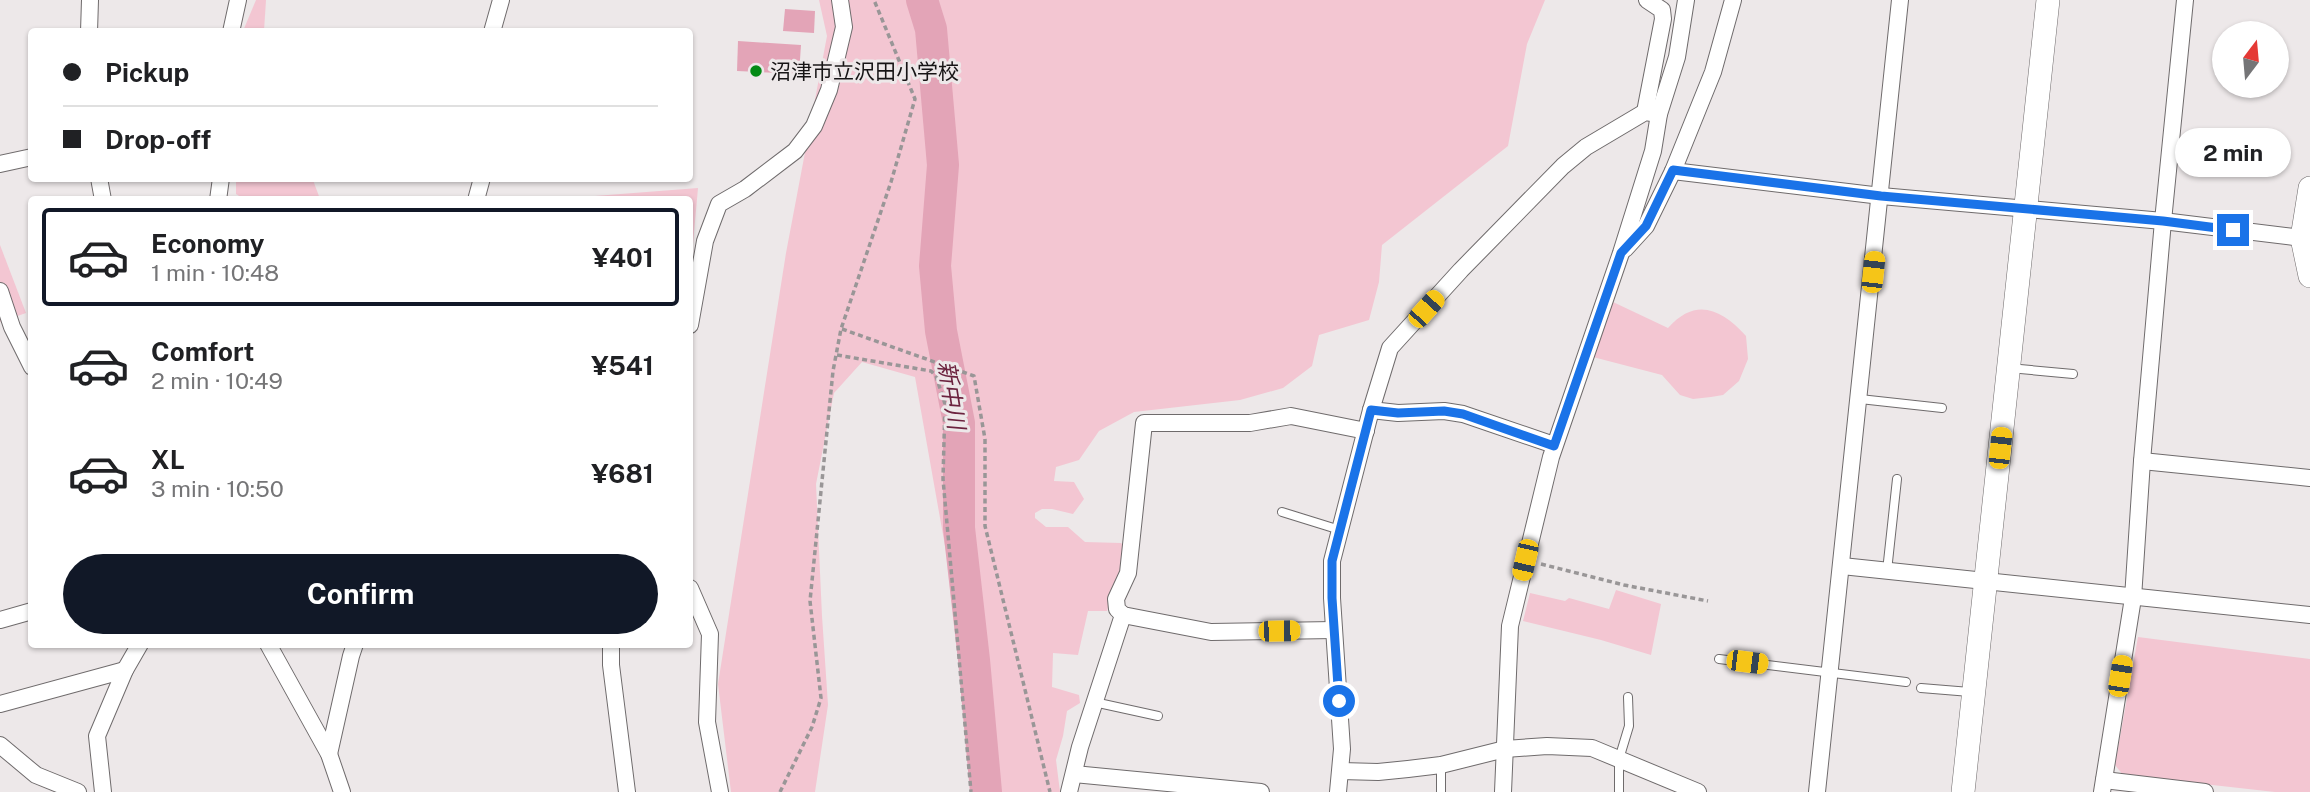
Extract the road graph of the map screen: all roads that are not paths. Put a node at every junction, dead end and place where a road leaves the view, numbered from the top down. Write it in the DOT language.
graph roads {
  1 [pos="90,0"];
  2 [pos="238,0"];
  3 [pos="501,0"];
  4 [pos="840,0"];
  5 [pos="1647,0"];
  6 [pos="1686,0"];
  7 [pos="1733,0"];
  8 [pos="1900,0"];
  9 [pos="2048,0"];
  10 [pos="2185,0"];
  11 [pos="89,28"];
  12 [pos="232,28"];
  13 [pos="493,28"];
  14 [pos="1652,113"];
  15 [pos="28,158"];
  16 [pos="0,163"];
  17 [pos="1673,170"];
  18 [pos="2310,187"];
  19 [pos="1881,196"];
  20 [pos="2026,209"];
  21 [pos="2163,221"];
  22 [pos="2302,239"];
  23 [pos="1621,253"];
  24 [pos="2310,276"];
  25 [pos="0,291"];
  26 [pos="693,308"];
  27 [pos="28,359"];
  28 [pos="2009,368"];
  29 [pos="2073,374"];
  30 [pos="1860,399"];
  31 [pos="1942,408"];
  32 [pos="1371,410"];
  33 [pos="1366,431"];
  34 [pos="1554,446"];
  35 [pos="2142,461"];
  36 [pos="2310,478"];
  37 [pos="1897,479"];
  38 [pos="1282,512"];
  39 [pos="1340,530"];
  40 [pos="1842,566"];
  41 [pos="1887,571"];
  42 [pos="1986,581"];
  43 [pos="693,595"];
  44 [pos="2133,598"];
  45 [pos="28,612"];
  46 [pos="1123,615"];
  47 [pos="2310,615"];
  48 [pos="0,620"];
  49 [pos="1334,630"];
  50 [pos="139,648"];
  51 [pos="270,648"];
  52 [pos="354,648"];
  53 [pos="611,648"];
  54 [pos="1719,659"];
  55 [pos="125,670"];
  56 [pos="1830,672"];
  57 [pos="1906,682"];
  58 [pos="1921,688"];
  59 [pos="1973,692"];
  60 [pos="1628,697"];
  61 [pos="1094,702"];
  62 [pos="0,704"];
  63 [pos="1158,716"];
  64 [pos="0,745"];
  65 [pos="1505,749"];
  66 [pos="329,754"];
  67 [pos="1619,759"];
  68 [pos="1441,765"];
  69 [pos="1341,771"];
  70 [pos="1074,774"];
  71 [pos="2103,786"];
  72 [pos="78,792"];
  73 [pos="103,792"];
  74 [pos="342,792"];
  75 [pos="626,792"];
  76 [pos="720,792"];
  77 [pos="1069,792"];
  78 [pos="1261,792"];
  79 [pos="1338,792"];
  80 [pos="1441,792"];
  81 [pos="1503,792"];
  82 [pos="1619,792"];
  83 [pos="1698,792"];
  84 [pos="1817,792"];
  85 [pos="1963,792"];
  86 [pos="2205,792"];
  1 -- 11 [label="street"];
  2 -- 12 [label="street"];
  3 -- 13 [label="street"];
  4 -- 26 [label="street"];
  5 -- 14 [label="street"];
  6 -- 14 [label="street"];
  7 -- 17 [label="street"];
  8 -- 19 [label="street"];
  9 -- 20 [label="street"];
  10 -- 21 [label="street"];
  14 -- 23 [label="street"];
  14 -- 32 [label="street"];
  15 -- 16 [label="street"];
  17 -- 19 [label="street"];
  17 -- 23 [label="street"];
  18 -- 22 [label="street"];
  19 -- 20 [label="street"];
  19 -- 30 [label="street"];
  20 -- 21 [label="street"];
  20 -- 28 [label="street"];
  21 -- 22 [label="street"];
  21 -- 35 [label="street"];
  22 -- 24 [label="street"];
  23 -- 34 [label="street"];
  25 -- 27 [label="street"];
  28 -- 29 [label="lane"];
  28 -- 42 [label="street"];
  30 -- 31 [label="lane"];
  30 -- 40 [label="street"];
  32 -- 33 [label="street"];
  32 -- 34 [label="street"];
  33 -- 39 [label="street"];
  33 -- 46 [label="street"];
  34 -- 65 [label="street"];
  35 -- 36 [label="street"];
  35 -- 44 [label="street"];
  37 -- 41 [label="lane"];
  38 -- 39 [label="lane"];
  39 -- 49 [label="street"];
  40 -- 41 [label="street"];
  40 -- 56 [label="street"];
  41 -- 42 [label="street"];
  42 -- 44 [label="street"];
  42 -- 59 [label="street"];
  43 -- 76 [label="street"];
  44 -- 47 [label="street"];
  44 -- 71 [label="street"];
  45 -- 48 [label="street"];
  46 -- 49 [label="street"];
  46 -- 61 [label="street"];
  49 -- 69 [label="street"];
  50 -- 55 [label="street"];
  51 -- 66 [label="street"];
  52 -- 66 [label="street"];
  53 -- 75 [label="street"];
  54 -- 56 [label="lane"];
  55 -- 62 [label="street"];
  55 -- 73 [label="street"];
  56 -- 57 [label="lane"];
  56 -- 84 [label="street"];
  58 -- 59 [label="lane"];
  59 -- 85 [label="street"];
  60 -- 67 [label="lane"];
  61 -- 63 [label="lane"];
  61 -- 70 [label="street"];
  64 -- 72 [label="street"];
  65 -- 67 [label="street"];
  65 -- 68 [label="street"];
  65 -- 81 [label="street"];
  66 -- 74 [label="street"];
  67 -- 82 [label="lane"];
  67 -- 83 [label="street"];
  68 -- 69 [label="street"];
  68 -- 80 [label="lane"];
  69 -- 79 [label="street"];
  70 -- 77 [label="street"];
  70 -- 78 [label="street"];
  71 -- 86 [label="street"];
}
